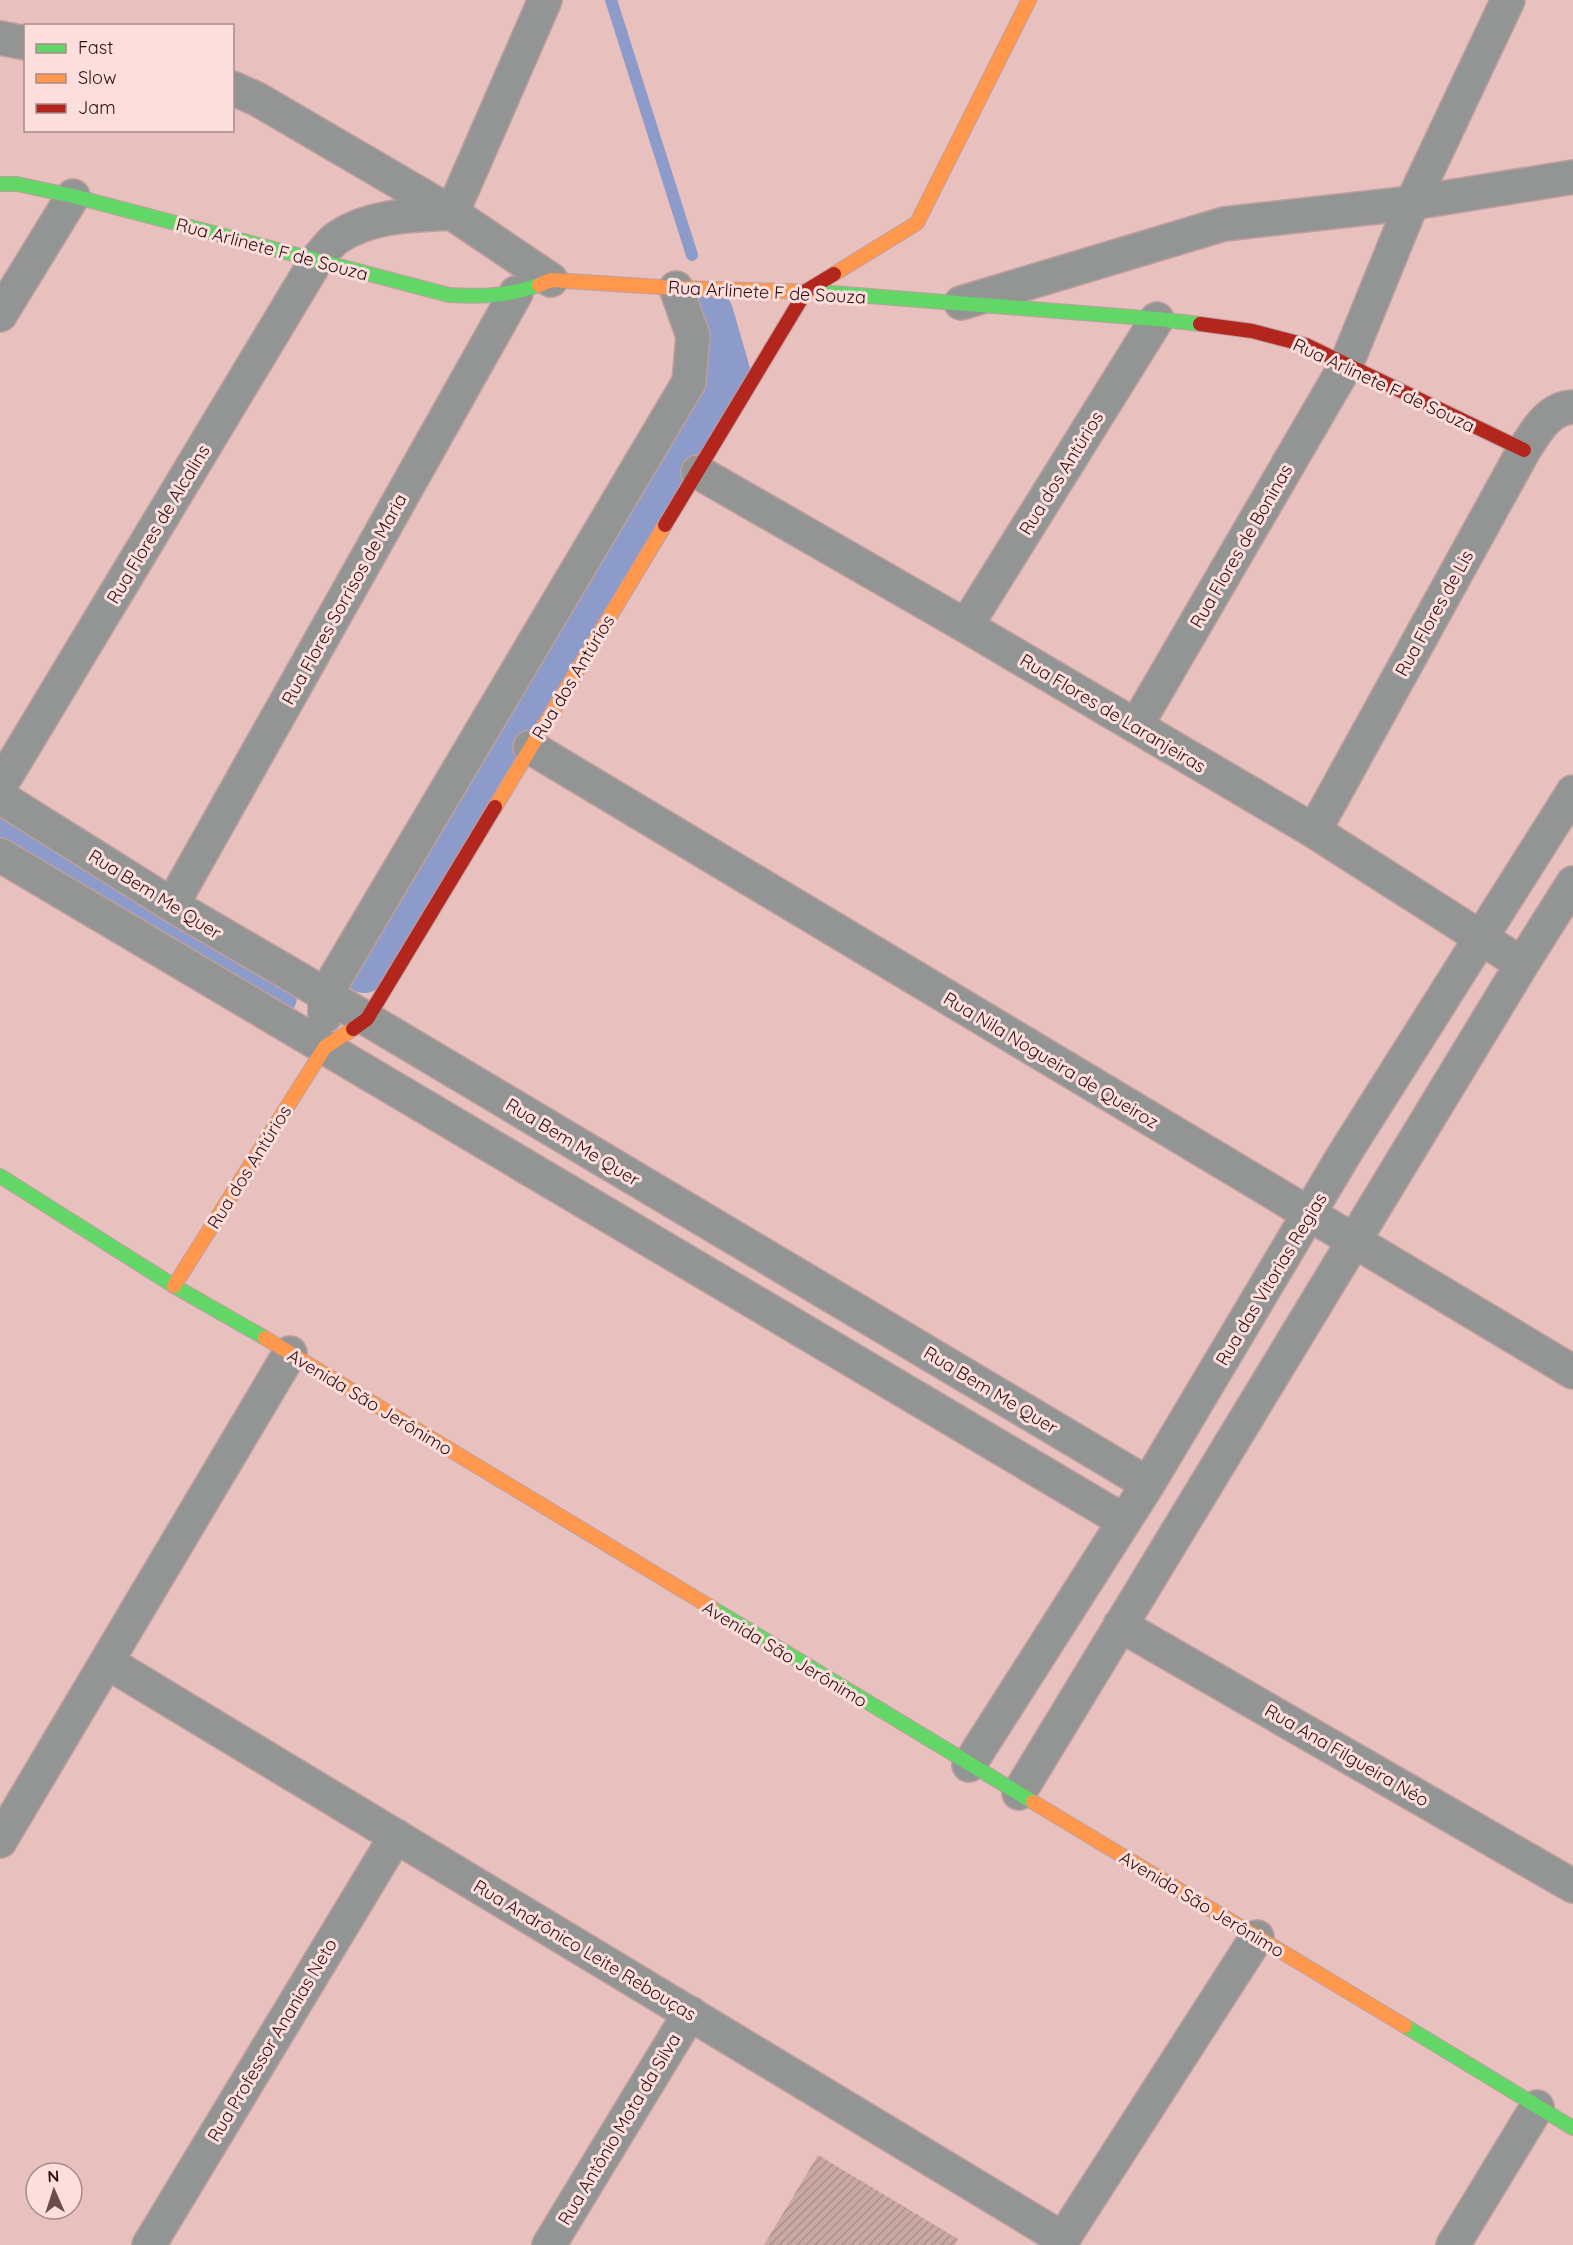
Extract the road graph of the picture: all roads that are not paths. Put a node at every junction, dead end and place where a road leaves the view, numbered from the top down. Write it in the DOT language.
graph roads {
  1 [pos="545,0"];
  2 [pos="1029,0"];
  3 [pos="1508,0"];
  4 [pos="0,38"];
  5 [pos="24,43"];
  6 [pos="234,89"];
  7 [pos="1573,177"];
  8 [pos="0,184"];
  9 [pos="73,196"];
  10 [pos="1412,203"];
  11 [pos="452,213"];
  12 [pos="316,261"];
  13 [pos="551,280"];
  14 [pos="676,288"];
  15 [pos="806,291"];
  16 [pos="516,293"];
  17 [pos="956,304"];
  18 [pos="0,315"];
  19 [pos="1157,319"];
  20 [pos="1346,365"];
  21 [pos="1570,407"];
  22 [pos="1524,450"];
  23 [pos="698,472"];
  24 [pos="966,626"];
  25 [pos="1136,726"];
  26 [pos="530,747"];
  27 [pos="0,786"];
  28 [pos="1573,792"];
  29 [pos="0,797"];
  30 [pos="1314,831"];
  31 [pos="0,855"];
  32 [pos="1573,883"];
  33 [pos="172,905"];
  34 [pos="1480,938"];
  35 [pos="1522,963"];
  36 [pos="325,995"];
  37 [pos="367,1019"];
  38 [pos="325,1047"];
  39 [pos="1,1180"];
  40 [pos="1310,1215"];
  41 [pos="1355,1241"];
  42 [pos="174,1286"];
  43 [pos="290,1353"];
  44 [pos="1573,1372"];
  45 [pos="1148,1484"];
  46 [pos="1124,1521"];
  47 [pos="1120,1624"];
  48 [pos="106,1662"];
  49 [pos="969,1765"];
  50 [pos="1019,1793"];
  51 [pos="396,1836"];
  52 [pos="0,1841"];
  53 [pos="1573,1886"];
  54 [pos="1257,1937"];
  55 [pos="690,2013"];
  56 [pos="1537,2107"];
  57 [pos="1573,2128"];
  58 [pos="1061,2242"];
  59 [pos="149,2245"];
  60 [pos="549,2245"];
  61 [pos="1453,2245"];
  1 -- 11 [label="street"];
  2 -- 15 [label="street"];
  3 -- 10 [label="street, Rua Flores de Boninas"];
  4 -- 5 [label="street"];
  6 -- 11 [label="street"];
  7 -- 10 [label="street"];
  8 -- 9 [label="street, Rua Arlinete F de Souza"];
  9 -- 12 [label="street, Rua Arlinete F de Souza"];
  9 -- 18 [label="street"];
  10 -- 17 [label="street"];
  10 -- 20 [label="street, Rua Flores de Boninas"];
  11 -- 12 [label="street, Rua Flores de Alcalins"];
  11 -- 13 [label="street"];
  12 -- 16 [label="street, Rua Arlinete F de Souza"];
  12 -- 27 [label="street, Rua Flores de Alcalins"];
  13 -- 14 [label="street, Rua Arlinete F de Souza"];
  13 -- 16 [label="street, Rua Arlinete F de Souza"];
  14 -- 15 [label="street, Rua Arlinete F de Souza"];
  14 -- 36 [label="street"];
  15 -- 17 [label="street, Rua Arlinete F de Souza"];
  15 -- 23 [label="street, Rua dos Antúrios"];
  16 -- 33 [label="street, Rua Flores Sorrisos de Maria"];
  17 -- 19 [label="street, Rua Arlinete F de Souza"];
  19 -- 20 [label="street, Rua Arlinete F de Souza"];
  19 -- 24 [label="street, Rua dos Antúrios"];
  20 -- 22 [label="street, Rua Arlinete F de Souza"];
  20 -- 25 [label="street, Rua Flores de Boninas"];
  21 -- 22 [label="street, Rua Flores de Lis"];
  22 -- 30 [label="street, Rua Flores de Lis"];
  23 -- 24 [label="street, Rua Flores de Laranjeiras"];
  23 -- 26 [label="street, Rua dos Antúrios"];
  24 -- 25 [label="street, Rua Flores de Laranjeiras"];
  25 -- 30 [label="street, Rua Flores de Laranjeiras"];
  26 -- 37 [label="street, Rua dos Antúrios"];
  26 -- 40 [label="street, Rua Nila Nogueira de Queiroz"];
  28 -- 34 [label="street, Rua das Vitorias Regias"];
  29 -- 33 [label="street, Rua Bem Me Quer"];
  30 -- 34 [label="street, Rua Flores de Laranjeiras"];
  31 -- 38 [label="street"];
  32 -- 35 [label="street"];
  33 -- 36 [label="street, Rua Bem Me Quer"];
  34 -- 35 [label="street, Rua Flores de Laranjeiras"];
  34 -- 40 [label="street, Rua das Vitorias Regias"];
  35 -- 41 [label="street"];
  36 -- 37 [label="street, Rua Bem Me Quer"];
  36 -- 38 [label="street"];
  37 -- 38 [label="street, Rua dos Antúrios"];
  37 -- 45 [label="street, Rua Bem Me Quer"];
  38 -- 42 [label="street, Rua dos Antúrios"];
  38 -- 46 [label="street"];
  39 -- 42 [label="street, Avenida São Jerônimo"];
  40 -- 41 [label="street, Rua Nila Nogueira de Queiroz"];
  40 -- 45 [label="street, Rua das Vitorias Regias"];
  41 -- 44 [label="street, Rua Nila Nogueira de Queiroz"];
  41 -- 47 [label="street"];
  42 -- 43 [label="street, Avenida São Jerônimo"];
  43 -- 48 [label="street"];
  43 -- 49 [label="street, Avenida São Jerônimo"];
  45 -- 46 [label="street, Rua das Vitorias Regias"];
  46 -- 49 [label="street, Rua das Vitorias Regias"];
  47 -- 50 [label="street"];
  47 -- 53 [label="street, Rua Ana Filgueira Néo"];
  48 -- 51 [label="street, Rua Andrônico Leite Rebouças"];
  48 -- 52 [label="street"];
  49 -- 50 [label="street, Avenida São Jerônimo"];
  50 -- 54 [label="street, Avenida São Jerônimo"];
  51 -- 55 [label="street, Rua Andrônico Leite Rebouças"];
  51 -- 59 [label="street, Rua Professor Ananias Neto"];
  54 -- 56 [label="street, Avenida São Jerônimo"];
  54 -- 58 [label="street"];
  55 -- 58 [label="street, Rua Andrônico Leite Rebouças"];
  55 -- 60 [label="street, Rua Antônio Mota da Silva"];
  56 -- 57 [label="street, Avenida São Jerônimo"];
  56 -- 61 [label="street"];
}
